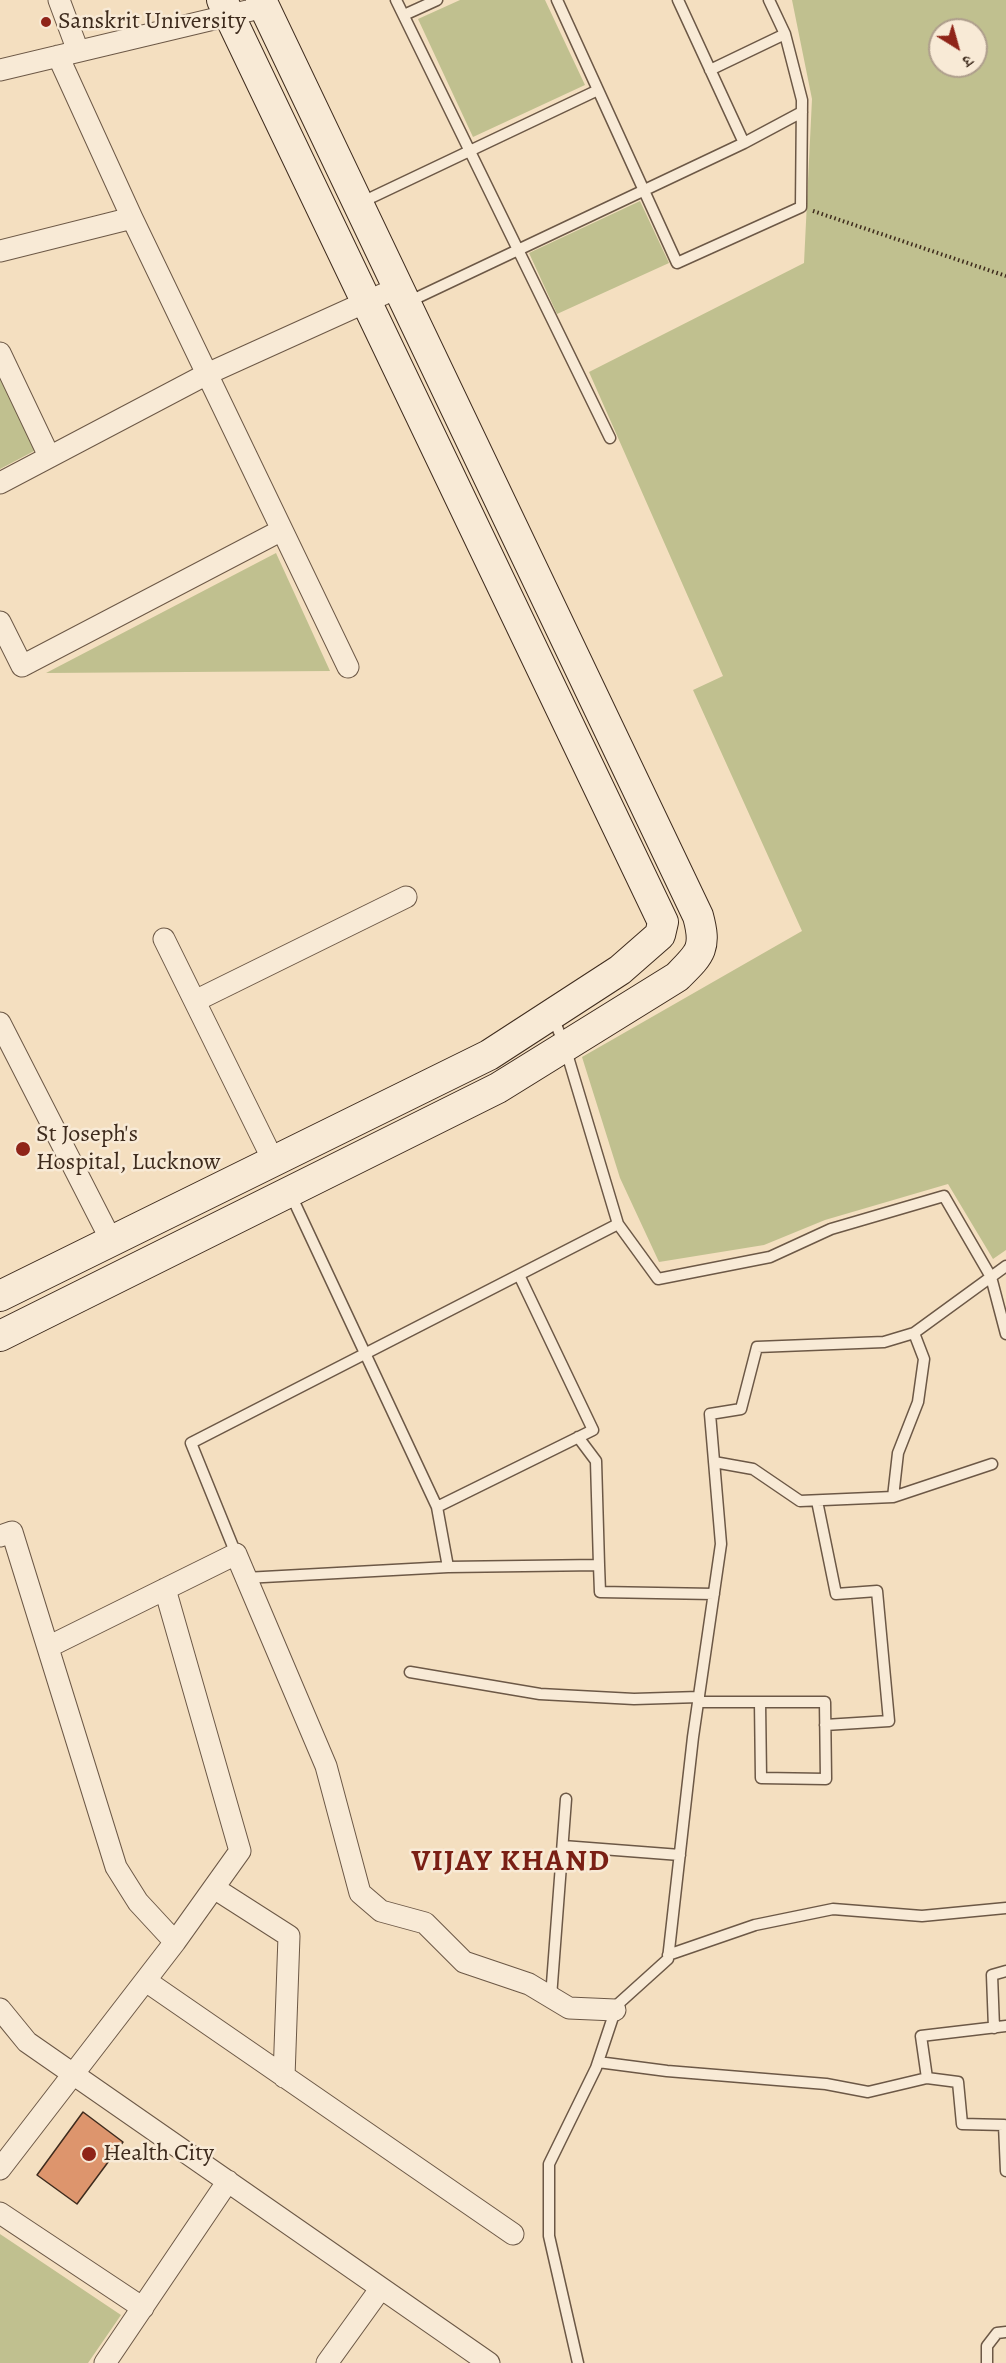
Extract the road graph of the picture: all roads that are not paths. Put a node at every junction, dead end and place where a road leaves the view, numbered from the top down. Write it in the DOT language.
graph roads {
  1 [pos="59,0"];
  2 [pos="396,0"];
  3 [pos="437,0"];
  4 [pos="557,0"];
  5 [pos="678,0"];
  6 [pos="769,0"];
  7 [pos="262,4"];
  8 [pos="225,8"];
  9 [pos="404,15"];
  10 [pos="785,34"];
  11 [pos="68,54"];
  12 [pos="0,70"];
  13 [pos="710,70"];
  14 [pos="598,90"];
  15 [pos="802,112"];
  16 [pos="744,143"];
  17 [pos="470,151"];
  18 [pos="644,190"];
  19 [pos="357,204"];
  20 [pos="132,218"];
  21 [pos="518,249"];
  22 [pos="0,251"];
  23 [pos="401,296"];
  24 [pos="366,302"];
  25 [pos="0,353"];
  26 [pos="207,374"];
  27 [pos="610,438"];
  28 [pos="49,456"];
  29 [pos="0,483"];
  30 [pos="282,530"];
  31 [pos="0,622"];
  32 [pos="348,667"];
  33 [pos="406,897"];
  34 [pos="164,939"];
  35 [pos="195,1002"];
  36 [pos="552,1014"];
  37 [pos="0,1023"];
  38 [pos="565,1047"];
  39 [pos="273,1160"];
  40 [pos="290,1192"];
  41 [pos="618,1224"];
  42 [pos="111,1240"];
  43 [pos="1006,1266"];
  44 [pos="519,1275"];
  45 [pos="991,1277"];
  46 [pos="0,1296"];
  47 [pos="914,1333"];
  48 [pos="1006,1334"];
  49 [pos="0,1336"];
  50 [pos="366,1354"];
  51 [pos="578,1437"];
  52 [pos="714,1462"];
  53 [pos="992,1464"];
  54 [pos="893,1497"];
  55 [pos="817,1501"];
  56 [pos="437,1507"];
  57 [pos="0,1536"];
  58 [pos="236,1554"];
  59 [pos="599,1565"];
  60 [pos="448,1567"];
  61 [pos="245,1578"];
  62 [pos="165,1589"];
  63 [pos="714,1594"];
  64 [pos="48,1647"];
  65 [pos="410,1672"];
  66 [pos="699,1700"];
  67 [pos="760,1702"];
  68 [pos="825,1725"];
  69 [pos="566,1799"];
  70 [pos="563,1846"];
  71 [pos="680,1855"];
  72 [pos="214,1888"];
  73 [pos="1006,1908"];
  74 [pos="175,1942"];
  75 [pos="668,1954"];
  76 [pos="1006,1971"];
  77 [pos="146,1981"];
  78 [pos="550,1997"];
  79 [pos="0,2009"];
  80 [pos="615,2010"];
  81 [pos="1006,2026"];
  82 [pos="994,2028"];
  83 [pos="598,2062"];
  84 [pos="75,2075"];
  85 [pos="284,2077"];
  86 [pos="927,2078"];
  87 [pos="1006,2161"];
  88 [pos="0,2169"];
  89 [pos="1006,2170"];
  90 [pos="228,2181"];
  91 [pos="0,2213"];
  92 [pos="513,2234"];
  93 [pos="381,2288"];
  94 [pos="143,2308"];
  95 [pos="1006,2331"];
  96 [pos="105,2363"];
  97 [pos="327,2363"];
  98 [pos="489,2363"];
  99 [pos="578,2363"];
  100 [pos="987,2363"];
  1 -- 11 [label="street"];
  2 -- 9 [label="lane"];
  3 -- 9 [label="lane"];
  4 -- 14 [label="lane"];
  5 -- 13 [label="lane"];
  6 -- 10 [label="lane"];
  7 -- 8 [label="street"];
  7 -- 19 [label="street"];
  8 -- 11 [label="street"];
  8 -- 24 [label="street"];
  9 -- 17 [label="lane"];
  10 -- 13 [label="lane"];
  10 -- 15 [label="lane"];
  11 -- 12 [label="street"];
  11 -- 20 [label="street"];
  13 -- 16 [label="lane"];
  14 -- 17 [label="lane"];
  14 -- 18 [label="lane"];
  15 -- 16 [label="lane"];
  15 -- 18 [label="lane"];
  16 -- 18 [label="lane"];
  17 -- 19 [label="lane"];
  17 -- 21 [label="lane"];
  18 -- 21 [label="lane"];
  19 -- 23 [label="street"];
  20 -- 22 [label="street"];
  20 -- 26 [label="street"];
  21 -- 23 [label="lane"];
  21 -- 27 [label="lane"];
  23 -- 24 [label="street"];
  23 -- 38 [label="street"];
  24 -- 26 [label="street"];
  24 -- 36 [label="street"];
  25 -- 28 [label="street"];
  26 -- 28 [label="street"];
  26 -- 30 [label="street"];
  28 -- 29 [label="street"];
  30 -- 31 [label="street"];
  30 -- 32 [label="street"];
  33 -- 35 [label="street"];
  34 -- 35 [label="street"];
  35 -- 39 [label="street"];
  36 -- 38 [label="lane"];
  36 -- 39 [label="street"];
  37 -- 42 [label="street"];
  38 -- 40 [label="street"];
  38 -- 41 [label="lane"];
  39 -- 42 [label="street"];
  40 -- 49 [label="street"];
  40 -- 50 [label="lane"];
  41 -- 44 [label="lane"];
  41 -- 45 [label="lane"];
  42 -- 46 [label="street"];
  43 -- 45 [label="lane"];
  44 -- 50 [label="lane"];
  44 -- 51 [label="lane"];
  45 -- 47 [label="lane"];
  45 -- 48 [label="lane"];
  47 -- 52 [label="lane"];
  47 -- 54 [label="lane"];
  50 -- 56 [label="lane"];
  50 -- 58 [label="lane"];
  51 -- 56 [label="lane"];
  51 -- 59 [label="lane"];
  52 -- 55 [label="lane"];
  52 -- 63 [label="lane"];
  53 -- 54 [label="lane"];
  54 -- 55 [label="lane"];
  55 -- 68 [label="lane"];
  56 -- 60 [label="lane"];
  57 -- 64 [label="street"];
  58 -- 61 [label="street"];
  58 -- 62 [label="street"];
  59 -- 60 [label="lane"];
  59 -- 63 [label="lane"];
  60 -- 61 [label="lane"];
  61 -- 78 [label="street"];
  62 -- 64 [label="street"];
  62 -- 72 [label="street"];
  63 -- 66 [label="lane"];
  64 -- 74 [label="street"];
  65 -- 66 [label="lane"];
  66 -- 67 [label="lane"];
  66 -- 71 [label="lane"];
  67 -- 68 [label="lane"];
  67 -- 68 [label="lane"];
  69 -- 70 [label="lane"];
  70 -- 71 [label="lane"];
  70 -- 78 [label="lane"];
  71 -- 75 [label="lane"];
  72 -- 74 [label="street"];
  72 -- 85 [label="street"];
  73 -- 75 [label="lane"];
  74 -- 77 [label="street"];
  75 -- 80 [label="lane"];
  76 -- 82 [label="lane"];
  77 -- 84 [label="street"];
  77 -- 85 [label="street"];
  78 -- 80 [label="street"];
  79 -- 84 [label="street"];
  80 -- 83 [label="lane"];
  81 -- 82 [label="lane"];
  82 -- 86 [label="lane"];
  83 -- 86 [label="lane"];
  83 -- 99 [label="lane"];
  84 -- 88 [label="street"];
  84 -- 90 [label="street"];
  85 -- 92 [label="street"];
  86 -- 87 [label="lane"];
  87 -- 89 [label="lane"];
  90 -- 93 [label="street"];
  90 -- 94 [label="street"];
  91 -- 94 [label="street"];
  93 -- 97 [label="street"];
  93 -- 98 [label="street"];
  94 -- 96 [label="street"];
  95 -- 100 [label="lane"];
}
